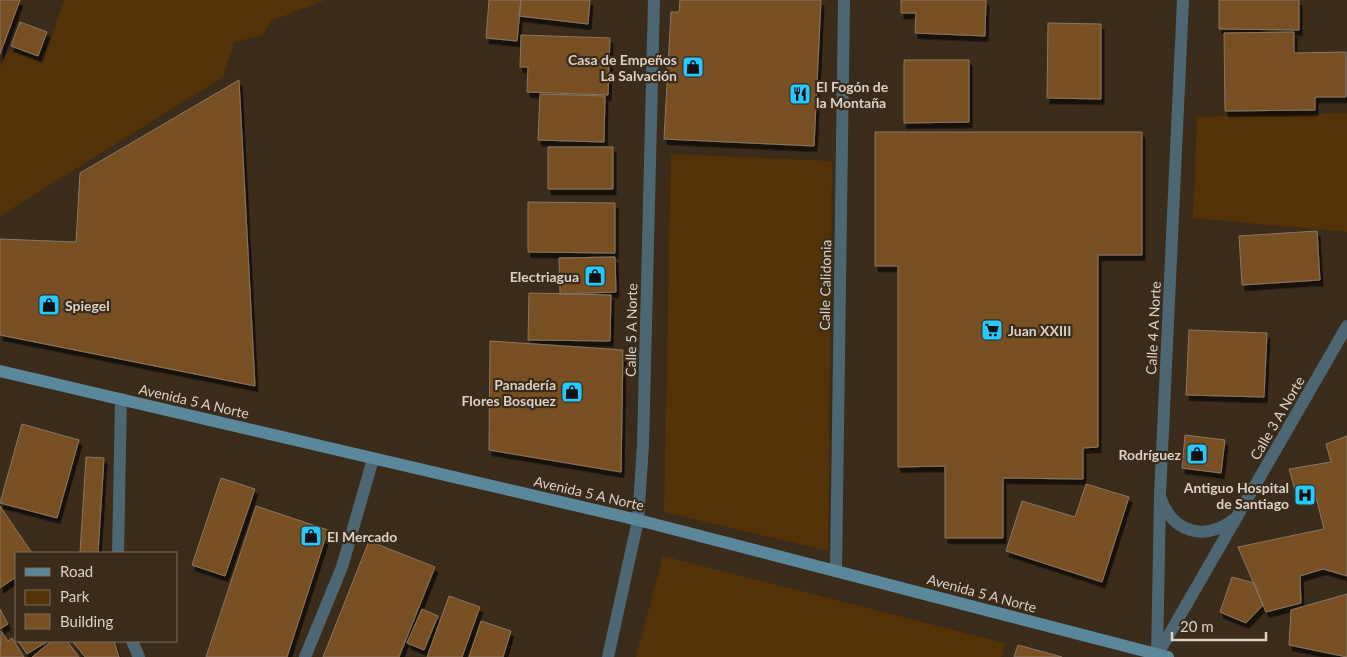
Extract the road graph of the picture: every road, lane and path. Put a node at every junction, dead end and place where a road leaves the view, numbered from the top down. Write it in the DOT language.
graph roads {
  1 [pos="654,0"];
  2 [pos="844,0"];
  3 [pos="1183,0"];
  4 [pos="1347,326"];
  5 [pos="0,371"];
  6 [pos="121,399"];
  7 [pos="372,459"];
  8 [pos="1160,495"];
  9 [pos="1236,516"];
  10 [pos="638,520"];
  11 [pos="118,552"];
  12 [pos="836,571"];
  13 [pos="132,642"];
  14 [pos="1161,656"];
  15 [pos="139,657"];
  16 [pos="305,657"];
  17 [pos="608,657"];
  1 -- 10 [label="street, Calle 5 A Norte"];
  2 -- 12 [label="street, Calle Calidonia"];
  3 -- 8 [label="street, Calle 4 A Norte"];
  4 -- 9 [label="street, Calle 3 A Norte"];
  5 -- 6 [label="main road, Avenida 5 A Norte"];
  6 -- 7 [label="main road, Avenida 5 A Norte"];
  6 -- 11 [label="street"];
  7 -- 10 [label="main road, Avenida 5 A Norte"];
  7 -- 16 [label="street"];
  8 -- 9 [label="street"];
  8 -- 14 [label="street, Calle 4 A Norte"];
  9 -- 14 [label="street, Calle 3 A Norte"];
  10 -- 12 [label="main road, Avenida 5 A Norte"];
  10 -- 17 [label="street, Calle 5 A Norte"];
  12 -- 14 [label="main road, Avenida 5 A Norte"];
  13 -- 15 [label="street"];
}
